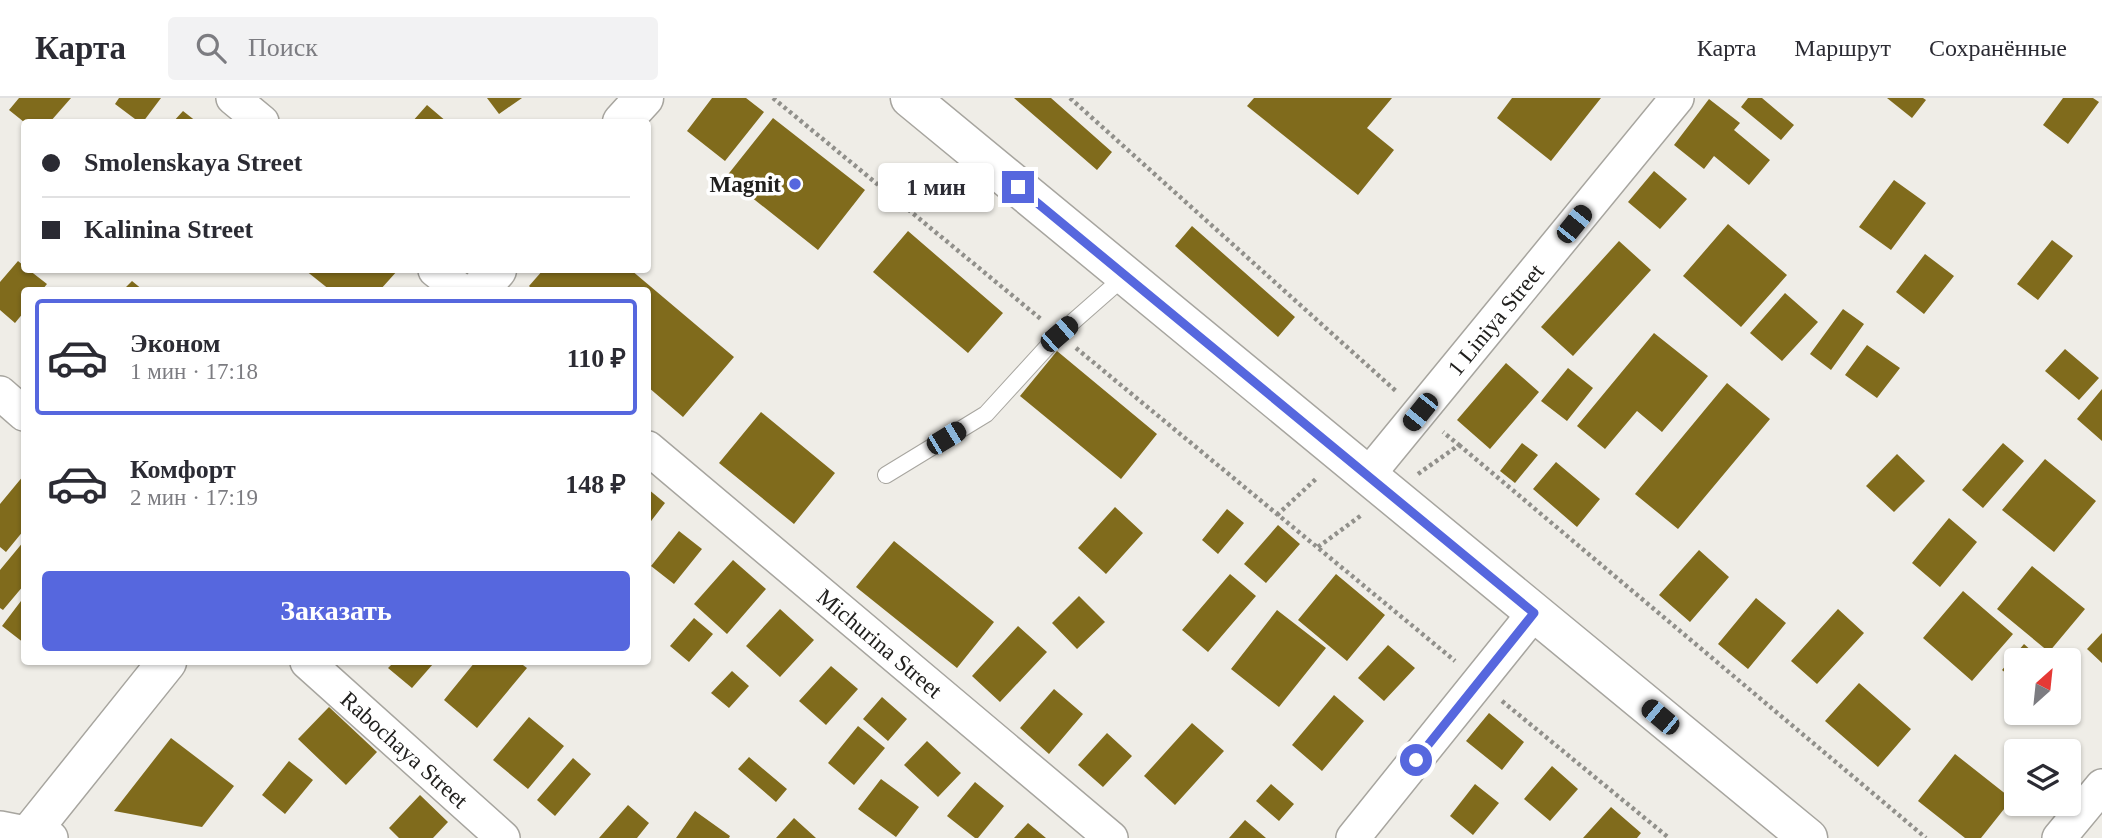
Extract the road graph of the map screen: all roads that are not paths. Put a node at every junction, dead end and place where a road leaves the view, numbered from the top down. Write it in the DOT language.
graph roads {
  1 [pos="233,98"];
  2 [pos="644,98"];
  3 [pos="910,98"];
  4 [pos="1677,98"];
  5 [pos="258,119"];
  6 [pos="625,119"];
  7 [pos="439,273"];
  8 [pos="494,273"];
  9 [pos="1125,276"];
  10 [pos="456,287"];
  11 [pos="483,287"];
  12 [pos="0,393"];
  13 [pos="21,411"];
  14 [pos="651,452"];
  15 [pos="886,475"];
  16 [pos="1379,485"];
  17 [pos="1534,613"];
  18 [pos="165,665"];
  19 [pos="310,665"];
  20 [pos="2102,786"];
  21 [pos="26,835"];
  22 [pos="503,838"];
  23 [pos="1111,838"];
  24 [pos="1353,838"];
  25 [pos="1808,838"];
  26 [pos="2059,838"];
  1 -- 5 [label="street"];
  2 -- 6 [label="main road"];
  3 -- 9 [label="main road"];
  4 -- 16 [label="street, 1 Liniya Street"];
  7 -- 10 [label="street"];
  8 -- 11 [label="main road"];
  9 -- 15 [label="lane"];
  9 -- 16 [label="main road"];
  12 -- 13 [label="street"];
  14 -- 23 [label="street, Michurina Street"];
  16 -- 17 [label="main road"];
  17 -- 24 [label="street"];
  17 -- 25 [label="main road"];
  18 -- 21 [label="main road"];
  19 -- 22 [label="street, Rabochaya Street"];
  20 -- 26 [label="street"];
}
